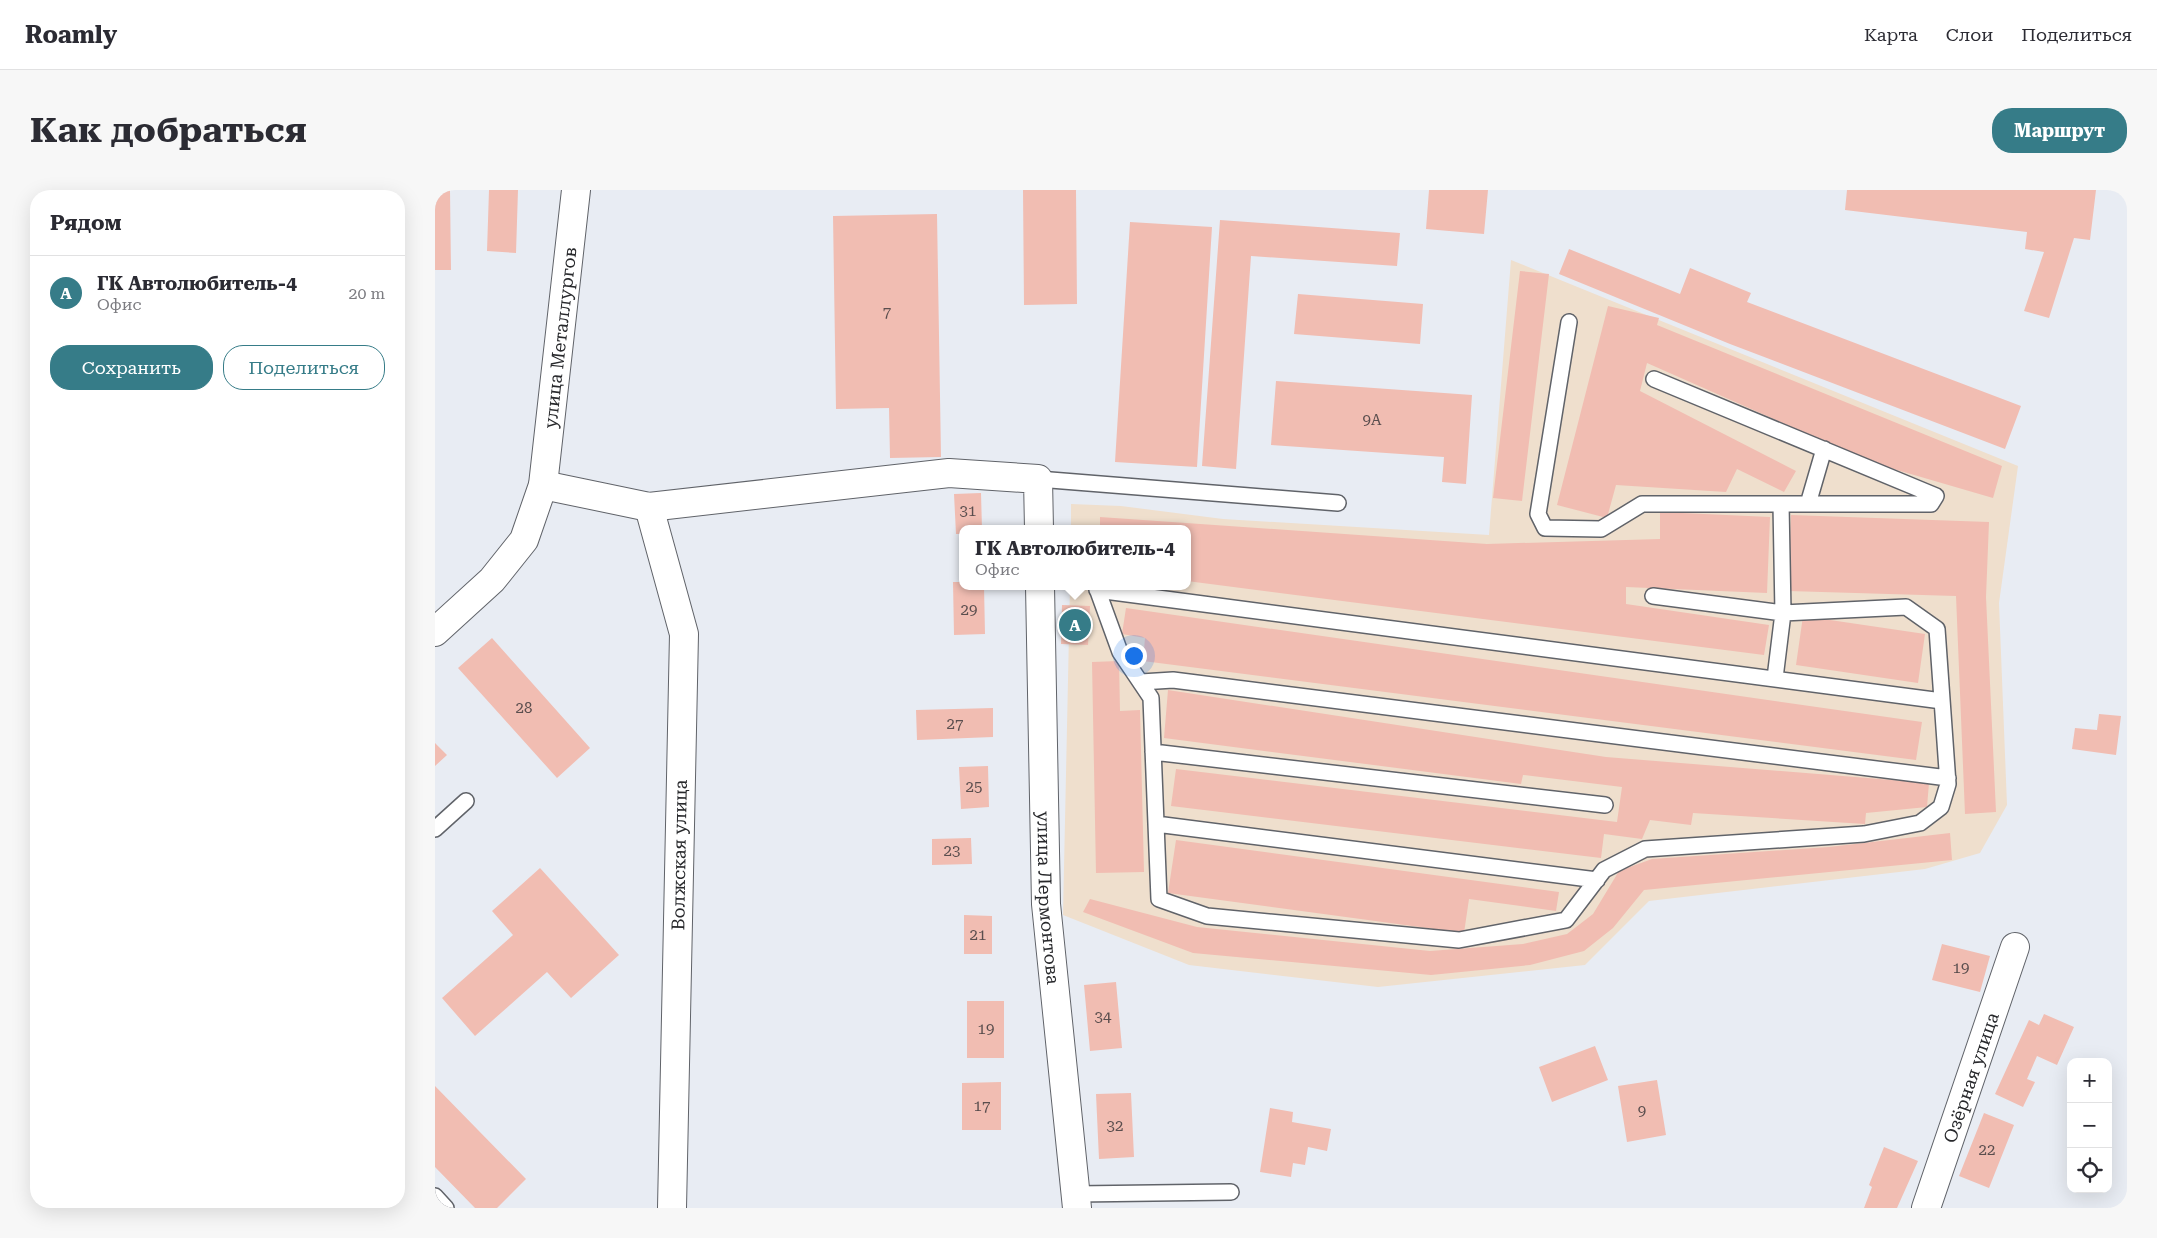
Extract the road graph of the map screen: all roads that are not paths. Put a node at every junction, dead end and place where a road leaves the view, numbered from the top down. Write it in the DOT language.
graph roads {
  1 [pos="576,190"];
  2 [pos="1569,322"];
  3 [pos="1654,379"];
  4 [pos="1824,449"];
  5 [pos="1038,480"];
  6 [pos="543,485"];
  7 [pos="1338,503"];
  8 [pos="1781,504"];
  9 [pos="1808,504"];
  10 [pos="649,507"];
  11 [pos="1039,525"];
  12 [pos="1040,590"];
  13 [pos="1098,590"];
  14 [pos="1112,590"];
  15 [pos="1653,596"];
  16 [pos="1783,613"];
  17 [pos="435,632"];
  18 [pos="1775,678"];
  19 [pos="1141,682"];
  20 [pos="1942,700"];
  21 [pos="1153,752"];
  22 [pos="1948,778"];
  23 [pos="466,801"];
  24 [pos="1605,805"];
  25 [pos="1156,824"];
  26 [pos="435,829"];
  27 [pos="1597,880"];
  28 [pos="2015,947"];
  29 [pos="1231,1192"];
  30 [pos="435,1196"];
  31 [pos="1077,1201"];
  32 [pos="446,1208"];
  33 [pos="672,1208"];
  34 [pos="1926,1208"];
  1 -- 6 [label="street, улица Металлургов"];
  2 -- 8 [label="lane"];
  3 -- 4 [label="lane"];
  4 -- 9 [label="lane"];
  4 -- 9 [label="lane"];
  5 -- 7 [label="lane"];
  5 -- 10 [label="street"];
  5 -- 11 [label="street"];
  6 -- 10 [label="street"];
  6 -- 17 [label="street, улица Металлургов"];
  8 -- 9 [label="lane"];
  8 -- 16 [label="lane"];
  10 -- 33 [label="street, Волжская улица"];
  12 -- 31 [label="street, улица Лермонтова"];
  13 -- 19 [label="lane"];
  14 -- 18 [label="lane"];
  15 -- 16 [label="lane"];
  16 -- 18 [label="lane"];
  16 -- 20 [label="lane"];
  18 -- 20 [label="lane"];
  19 -- 21 [label="lane"];
  19 -- 22 [label="lane"];
  20 -- 22 [label="lane"];
  21 -- 24 [label="lane"];
  21 -- 25 [label="lane"];
  22 -- 27 [label="lane"];
  23 -- 26 [label="lane"];
  25 -- 27 [label="lane"];
  25 -- 27 [label="lane"];
  28 -- 34 [label="street, Озёрная улица"];
  29 -- 31 [label="lane"];
  30 -- 32 [label="lane"];
}
